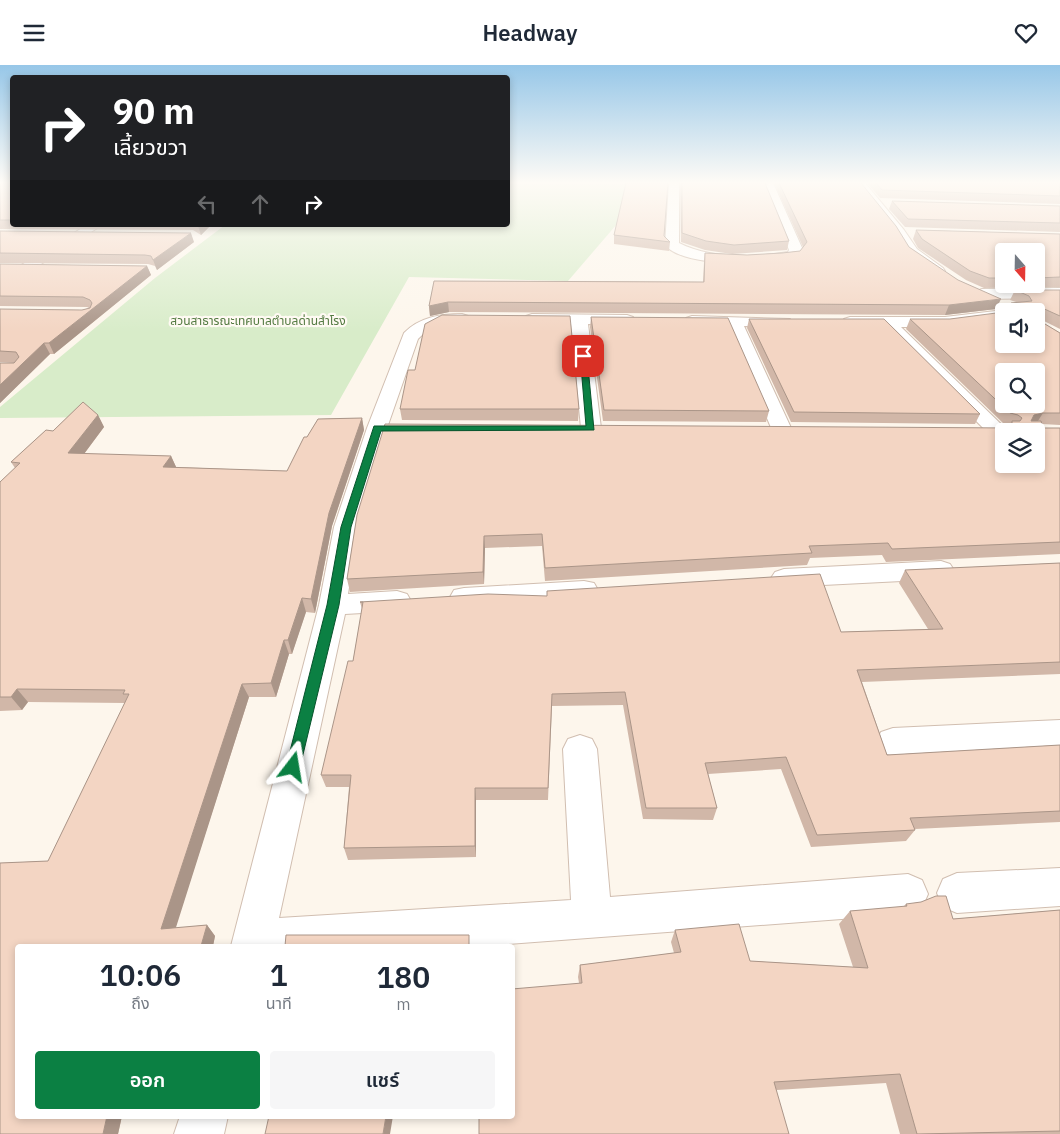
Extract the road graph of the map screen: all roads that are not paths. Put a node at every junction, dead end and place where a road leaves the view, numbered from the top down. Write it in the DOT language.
graph roads {
  1 [pos="672,233"];
  2 [pos="789,233"];
  3 [pos="900,233"];
  4 [pos="59,234"];
  5 [pos="79,234"];
  6 [pos="920,234"];
  7 [pos="107,235"];
  8 [pos="0,269"];
  9 [pos="26,269"];
  10 [pos="54,269"];
  11 [pos="952,280"];
  12 [pos="0,284"];
  13 [pos="967,288"];
  14 [pos="1060,293"];
  15 [pos="982,294"];
  16 [pos="1001,303"];
  17 [pos="995,316"];
  18 [pos="479,319"];
  19 [pos="519,319"];
  20 [pos="579,320"];
  21 [pos="647,321"];
  22 [pos="676,321"];
  23 [pos="887,321"];
  24 [pos="734,322"];
  25 [pos="801,322"];
  26 [pos="830,322"];
  27 [pos="995,426"];
  28 [pos="591,428"];
  29 [pos="782,430"];
  30 [pos="968,432"];
  31 [pos="995,432"];
  32 [pos="964,569"];
  33 [pos="759,579"];
  34 [pos="610,588"];
  35 [pos="333,605"];
  36 [pos="1060,734"];
  37 [pos="893,742"];
  38 [pos="580,749"];
  39 [pos="1060,887"];
  40 [pos="956,893"];
  41 [pos="908,894"];
  42 [pos="592,919"];
  43 [pos="253,943"];
  44 [pos="203,1119"];
  45 [pos="199,1134"];
  1 -- 2 [label="street"];
  3 -- 6 [label="street"];
  3 -- 11 [label="street"];
  4 -- 5 [label="street"];
  5 -- 7 [label="street"];
  5 -- 9 [label="street"];
  8 -- 9 [label="street"];
  9 -- 10 [label="street"];
  9 -- 12 [label="street"];
  13 -- 15 [label="street"];
  14 -- 15 [label="street"];
  15 -- 16 [label="street"];
  17 -- 23 [label="street"];
  18 -- 35 [label="street"];
  19 -- 20 [label="street"];
  20 -- 21 [label="street"];
  20 -- 28 [label="street"];
  22 -- 24 [label="street"];
  23 -- 26 [label="street"];
  23 -- 27 [label="street"];
  24 -- 25 [label="street"];
  24 -- 29 [label="street"];
  30 -- 31 [label="street"];
  32 -- 33 [label="street"];
  34 -- 35 [label="street"];
  35 -- 43 [label="street"];
  36 -- 37 [label="street"];
  38 -- 42 [label="street"];
  39 -- 40 [label="street"];
  41 -- 42 [label="street"];
  42 -- 43 [label="street"];
  44 -- 45 [label="street"];
}
